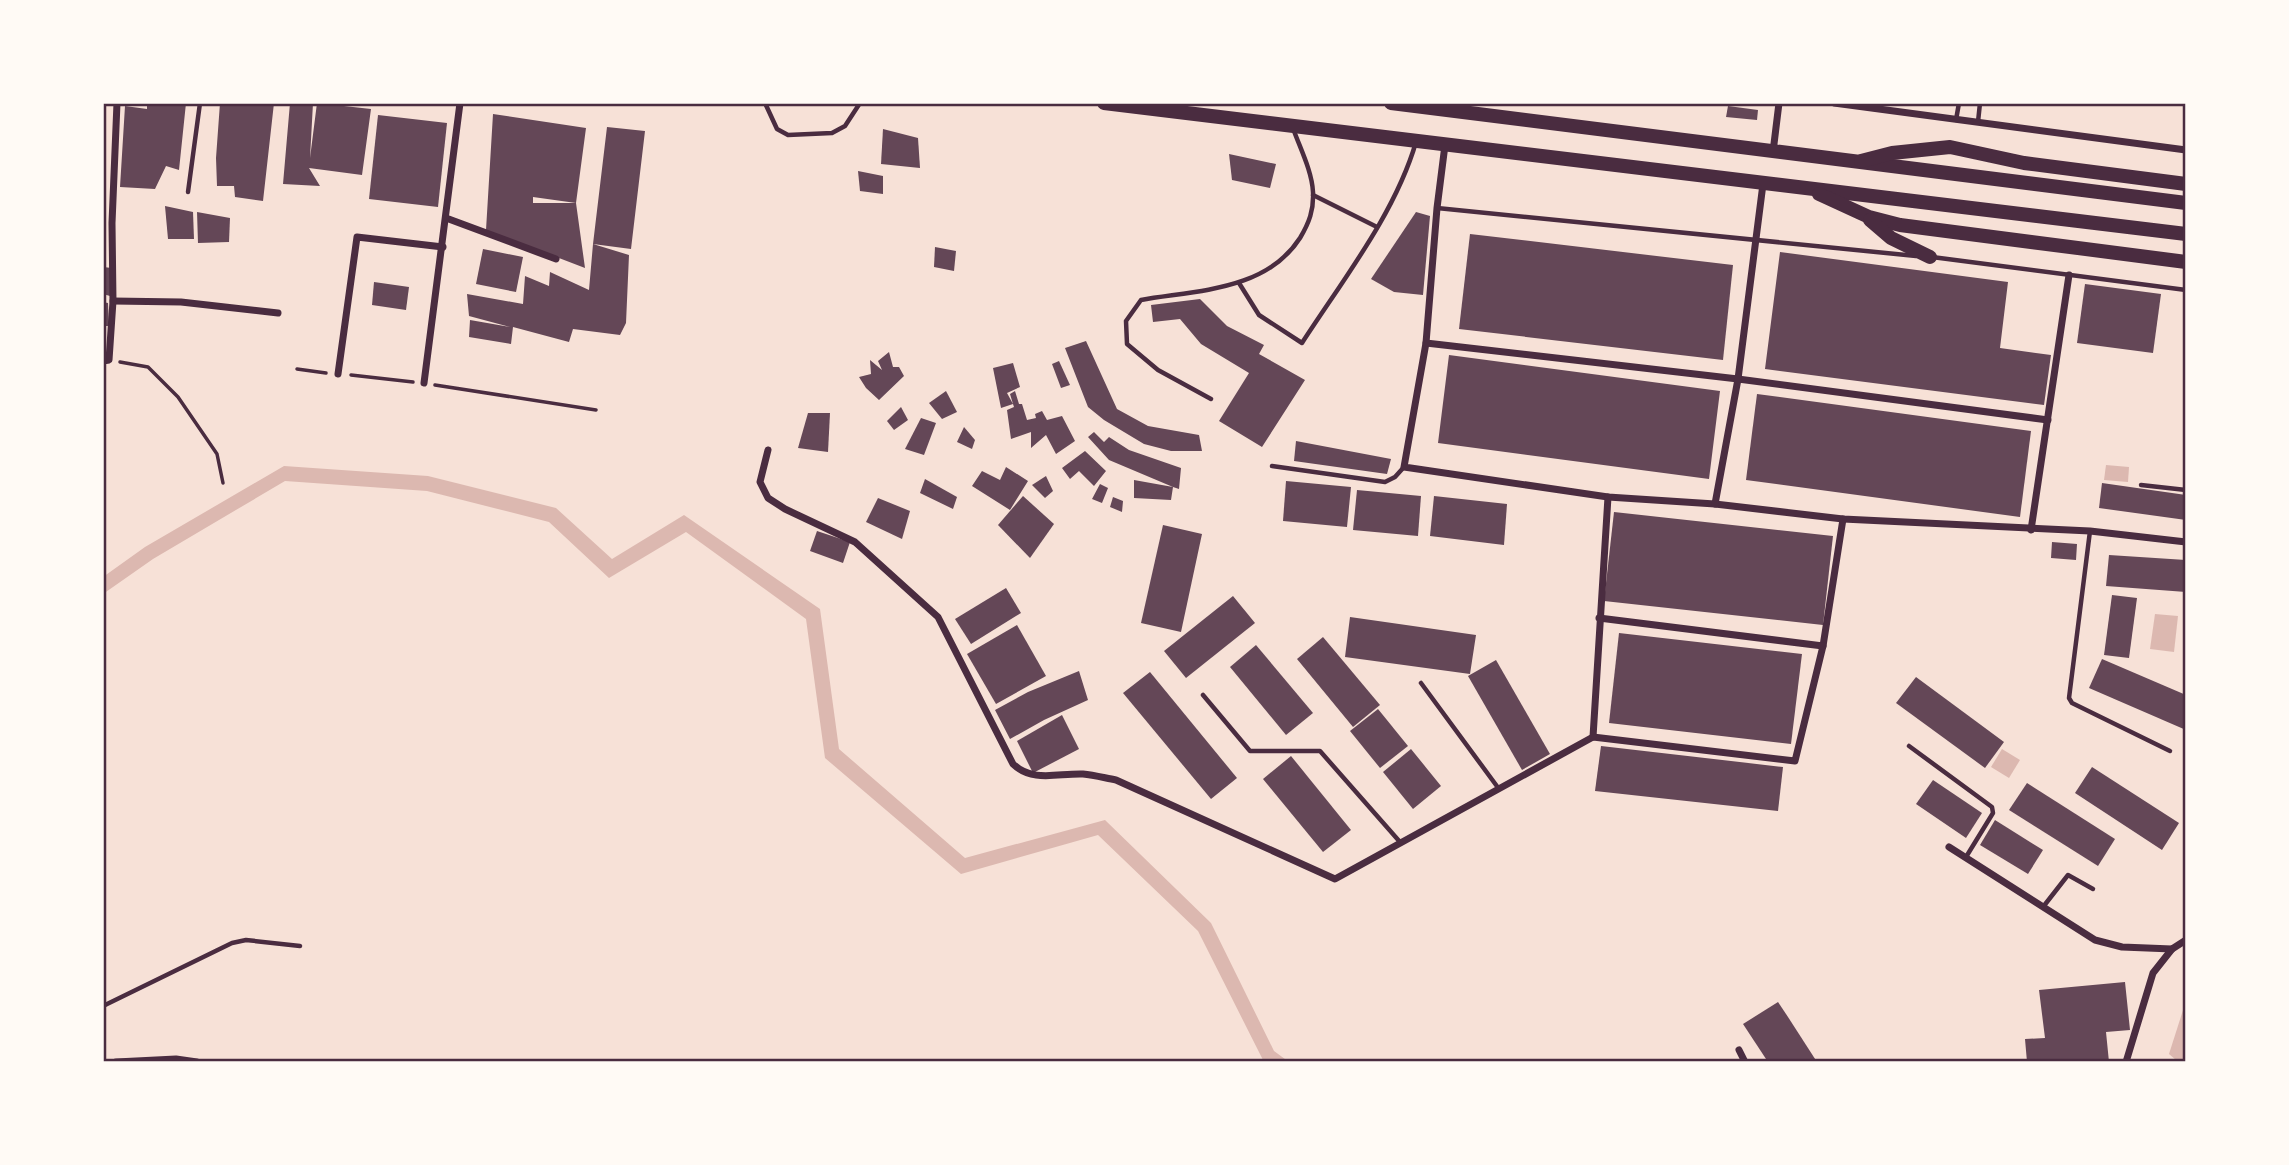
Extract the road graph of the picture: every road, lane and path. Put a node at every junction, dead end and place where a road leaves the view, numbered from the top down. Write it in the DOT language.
graph roads {
  1 [pos="117,103"];
  2 [pos="200,103"];
  3 [pos="460,103"];
  4 [pos="765,103"];
  5 [pos="860,103"];
  6 [pos="1104,103"];
  7 [pos="1391,103"];
  8 [pos="1779,103"];
  9 [pos="1834,103"];
  10 [pos="1959,103"];
  11 [pos="1980,103"];
  12 [pos="1446,107"];
  13 [pos="1956,120"];
  14 [pos="1978,122"];
  15 [pos="1293,127"];
  16 [pos="1416,141"];
  17 [pos="1445,145"];
  18 [pos="2186,150"];
  19 [pos="1773,153"];
  20 [pos="1853,163"];
  21 [pos="2182,183"];
  22 [pos="1763,184"];
  23 [pos="1812,190"];
  24 [pos="188,192"];
  25 [pos="1313,195"];
  26 [pos="2186,203"];
  27 [pos="1437,208"];
  28 [pos="1861,213"];
  29 [pos="446,218"];
  30 [pos="107,222"];
  31 [pos="1377,227"];
  32 [pos="2186,234"];
  33 [pos="1755,240"];
  34 [pos="443,247"];
  35 [pos="1930,257"];
  36 [pos="556,258"];
  37 [pos="2186,262"];
  38 [pos="2069,275"];
  39 [pos="1239,283"];
  40 [pos="2186,290"];
  41 [pos="113,301"];
  42 [pos="278,313"];
  43 [pos="1426,343"];
  44 [pos="106,360"];
  45 [pos="297,369"];
  46 [pos="338,374"];
  47 [pos="1738,379"];
  48 [pos="424,383"];
  49 [pos="1211,399"];
  50 [pos="596,410"];
  51 [pos="2048,420"];
  52 [pos="768,450"];
  53 [pos="1272,466"];
  54 [pos="1404,467"];
  55 [pos="223,483"];
  56 [pos="2141,485"];
  57 [pos="2186,490"];
  58 [pos="1608,497"];
  59 [pos="1714,503"];
  60 [pos="1843,519"];
  61 [pos="2031,530"];
  62 [pos="2090,531"];
  63 [pos="2186,542"];
  64 [pos="1599,618"];
  65 [pos="1823,646"];
  66 [pos="1421,683"];
  67 [pos="1203,695"];
  68 [pos="1593,737"];
  69 [pos="1909,746"];
  70 [pos="2170,751"];
  71 [pos="1499,789"];
  72 [pos="1400,842"];
  73 [pos="1949,847"];
  74 [pos="1965,858"];
  75 [pos="2093,889"];
  76 [pos="2042,908"];
  77 [pos="2186,940"];
  78 [pos="300,946"];
  79 [pos="2172,949"];
  80 [pos="103,1006"];
  81 [pos="1739,1050"];
  82 [pos="116,1062"];
  83 [pos="197,1062"];
  84 [pos="1745,1062"];
  85 [pos="2126,1062"];
  1 -- 30 [label="street"];
  2 -- 24 [label="lane"];
  3 -- 29 [label="street"];
  4 -- 5 [label="lane"];
  6 -- 15 [label="main road"];
  7 -- 12 [label="main road"];
  8 -- 19 [label="street"];
  9 -- 13 [label="street"];
  10 -- 13 [label="lane"];
  11 -- 14 [label="lane"];
  12 -- 19 [label="main road"];
  13 -- 14 [label="street"];
  14 -- 18 [label="street"];
  15 -- 16 [label="main road"];
  15 -- 25 [label="lane"];
  16 -- 17 [label="main road"];
  16 -- 31 [label="lane"];
  17 -- 22 [label="main road"];
  17 -- 27 [label="street"];
  19 -- 20 [label="main road"];
  20 -- 21 [label="main road"];
  20 -- 26 [label="main road"];
  22 -- 23 [label="main road"];
  22 -- 33 [label="street"];
  23 -- 28 [label="main road"];
  23 -- 32 [label="main road"];
  25 -- 31 [label="lane"];
  25 -- 39 [label="lane"];
  27 -- 33 [label="lane"];
  27 -- 43 [label="street"];
  28 -- 35 [label="main road"];
  28 -- 37 [label="main road"];
  29 -- 34 [label="street"];
  29 -- 36 [label="street"];
  30 -- 41 [label="street"];
  31 -- 39 [label="lane"];
  33 -- 35 [label="lane"];
  33 -- 47 [label="street"];
  34 -- 46 [label="street"];
  34 -- 48 [label="street"];
  35 -- 38 [label="lane"];
  38 -- 40 [label="lane"];
  38 -- 51 [label="street"];
  39 -- 49 [label="lane"];
  41 -- 42 [label="street"];
  41 -- 44 [label="street"];
  43 -- 47 [label="street"];
  43 -- 54 [label="street"];
  44 -- 55 [label="path"];
  45 -- 46 [label="path"];
  46 -- 48 [label="path"];
  47 -- 51 [label="street"];
  47 -- 59 [label="street"];
  48 -- 50 [label="path"];
  51 -- 61 [label="street"];
  52 -- 72 [label="street"];
  53 -- 54 [label="lane"];
  54 -- 58 [label="street"];
  56 -- 57 [label="lane"];
  58 -- 59 [label="street"];
  58 -- 64 [label="street"];
  59 -- 60 [label="street"];
  60 -- 61 [label="street"];
  60 -- 65 [label="street"];
  61 -- 62 [label="street"];
  62 -- 63 [label="street"];
  62 -- 70 [label="lane"];
  64 -- 65 [label="street"];
  64 -- 68 [label="street"];
  65 -- 68 [label="street"];
  66 -- 71 [label="lane"];
  67 -- 72 [label="lane"];
  68 -- 71 [label="street"];
  69 -- 74 [label="lane"];
  71 -- 72 [label="street"];
  73 -- 74 [label="street"];
  74 -- 76 [label="street"];
  75 -- 76 [label="lane"];
  76 -- 79 [label="street"];
  77 -- 79 [label="street"];
  78 -- 80 [label="lane"];
  79 -- 85 [label="street"];
  81 -- 84 [label="street"];
  82 -- 83 [label="street"];
}
